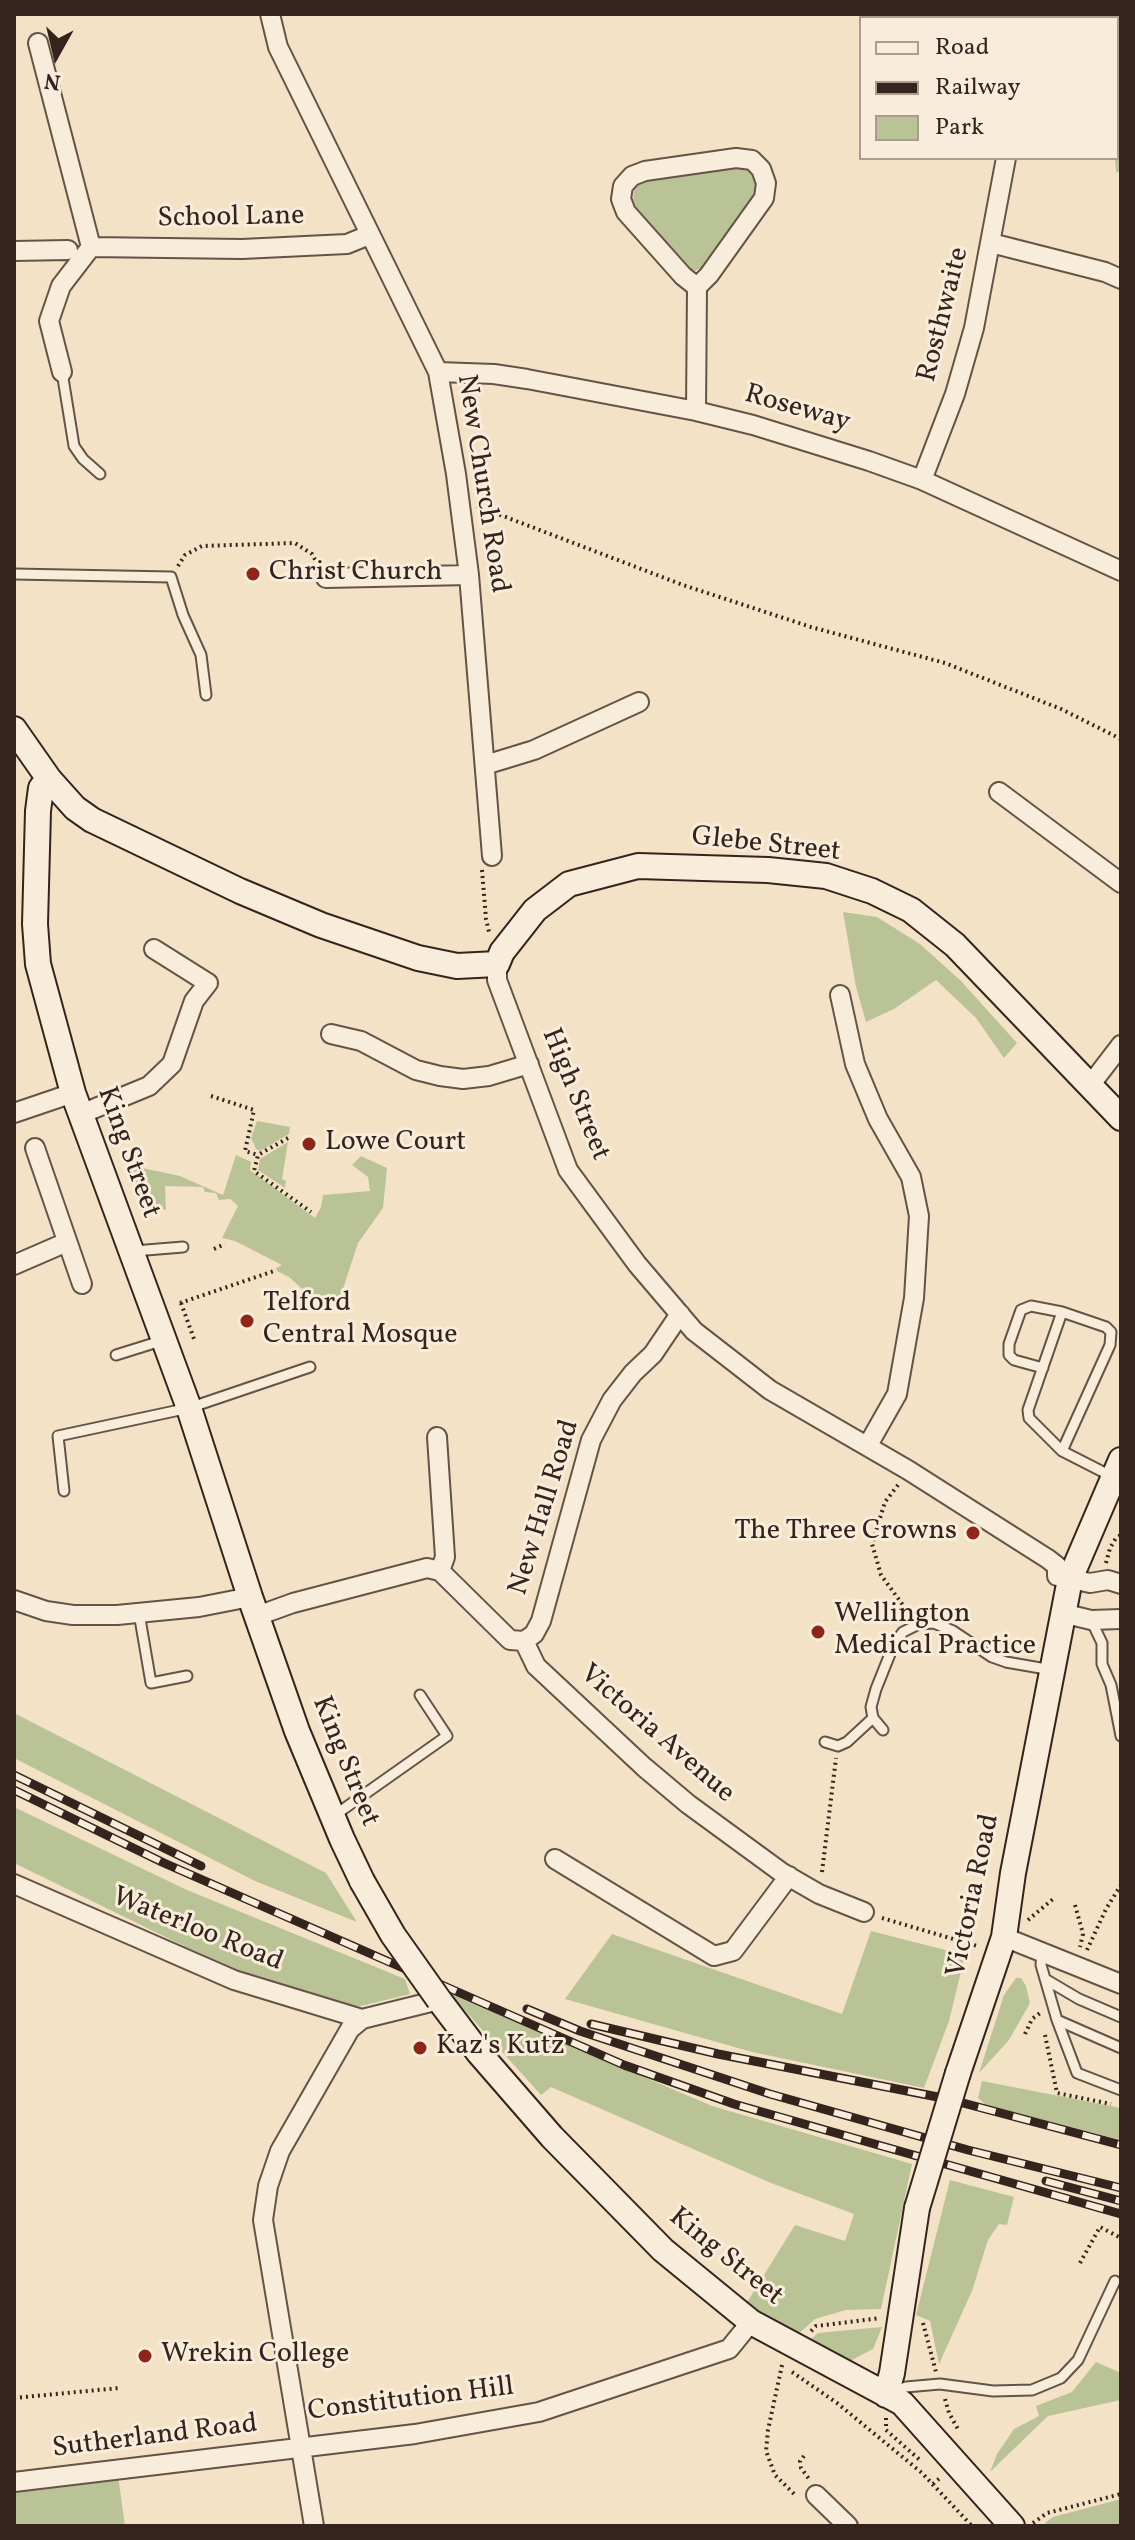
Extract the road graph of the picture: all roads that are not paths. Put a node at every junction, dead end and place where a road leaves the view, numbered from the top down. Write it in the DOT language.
graph roads {
  1 [pos="272,15"];
  2 [pos="38,43"];
  3 [pos="1006,160"];
  4 [pos="369,235"];
  5 [pos="991,243"];
  6 [pos="91,247"];
  7 [pos="68,250"];
  8 [pos="14,251"];
  9 [pos="1121,279"];
  10 [pos="697,287"];
  11 [pos="62,372"];
  12 [pos="438,372"];
  13 [pos="696,411"];
  14 [pos="100,474"];
  15 [pos="922,480"];
  16 [pos="1121,571"];
  17 [pos="14,574"];
  18 [pos="469,575"];
  19 [pos="326,578"];
  20 [pos="206,695"];
  21 [pos="639,702"];
  22 [pos="14,729"];
  23 [pos="485,765"];
  24 [pos="49,779"];
  25 [pos="999,792"];
  26 [pos="492,856"];
  27 [pos="1121,883"];
  28 [pos="154,949"];
  29 [pos="497,964"];
  30 [pos="840,995"];
  31 [pos="331,1034"];
  32 [pos="1121,1045"];
  33 [pos="529,1064"];
  34 [pos="1091,1084"];
  35 [pos="77,1103"];
  36 [pos="14,1113"];
  37 [pos="1121,1118"];
  38 [pos="35,1148"];
  39 [pos="67,1242"];
  40 [pos="183,1247"];
  41 [pos="131,1252"];
  42 [pos="14,1265"];
  43 [pos="82,1284"];
  44 [pos="1062,1312"];
  45 [pos="680,1314"];
  46 [pos="164,1340"];
  47 [pos="116,1355"];
  48 [pos="310,1367"];
  49 [pos="1043,1368"];
  50 [pos="189,1408"];
  51 [pos="437,1437"];
  52 [pos="868,1445"];
  53 [pos="1062,1451"];
  54 [pos="1117,1469"];
  55 [pos="64,1491"];
  56 [pos="440,1571"];
  57 [pos="1070,1579"];
  58 [pos="1121,1584"];
  59 [pos="14,1600"];
  60 [pos="253,1606"];
  61 [pos="139,1613"];
  62 [pos="1062,1613"];
  63 [pos="1121,1619"];
  64 [pos="1091,1620"];
  65 [pos="524,1641"];
  66 [pos="1052,1670"];
  67 [pos="187,1676"];
  68 [pos="420,1695"];
  69 [pos="873,1718"];
  70 [pos="883,1730"];
  71 [pos="1121,1736"];
  72 [pos="825,1742"];
  73 [pos="332,1816"];
  74 [pos="555,1859"];
  75 [pos="789,1876"];
  76 [pos="16,1890"];
  77 [pos="864,1912"];
  78 [pos="1004,1937"];
  79 [pos="1042,1952"];
  80 [pos="1045,1979"];
  81 [pos="1119,1980"];
  82 [pos="439,2000"];
  83 [pos="1121,2017"];
  84 [pos="362,2019"];
  85 [pos="1057,2020"];
  86 [pos="1121,2048"];
  87 [pos="1121,2090"];
  88 [pos="1115,2281"];
  89 [pos="751,2322"];
  90 [pos="886,2395"];
  91 [pos="302,2449"];
  92 [pos="14,2482"];
  93 [pos="816,2495"];
  94 [pos="314,2526"];
  95 [pos="848,2526"];
  96 [pos="1012,2526"];
  1 -- 4 [label="street, New Church Road"];
  2 -- 6 [label="street"];
  3 -- 5 [label="street, Rosthwaite"];
  4 -- 6 [label="street, School Lane"];
  4 -- 12 [label="street, New Church Road"];
  5 -- 9 [label="street"];
  5 -- 15 [label="street, Rosthwaite"];
  6 -- 11 [label="street"];
  7 -- 8 [label="street"];
  10 -- 10 [label="street"];
  10 -- 13 [label="street"];
  11 -- 14 [label="lane"];
  12 -- 13 [label="street, Roseway"];
  12 -- 18 [label="street, New Church Road"];
  13 -- 15 [label="street, Roseway"];
  15 -- 16 [label="street, Roseway"];
  17 -- 20 [label="lane"];
  18 -- 19 [label="street"];
  18 -- 23 [label="street, New Church Road"];
  21 -- 23 [label="street"];
  22 -- 24 [label="street"];
  23 -- 26 [label="street, New Church Road"];
  24 -- 29 [label="street"];
  24 -- 35 [label="street, King Street"];
  25 -- 27 [label="street"];
  28 -- 35 [label="street"];
  29 -- 33 [label="street, High Street"];
  29 -- 34 [label="street, Glebe Street"];
  30 -- 52 [label="street"];
  31 -- 33 [label="street"];
  32 -- 34 [label="street"];
  33 -- 45 [label="street, High Street"];
  34 -- 37 [label="street, Glebe Street"];
  35 -- 36 [label="street"];
  35 -- 41 [label="street, King Street"];
  38 -- 39 [label="street"];
  39 -- 42 [label="street"];
  39 -- 43 [label="street"];
  40 -- 41 [label="lane"];
  41 -- 46 [label="street, King Street"];
  44 -- 49 [label="lane"];
  44 -- 49 [label="lane"];
  44 -- 53 [label="lane"];
  45 -- 52 [label="street, High Street"];
  45 -- 65 [label="street, New Hall Road"];
  46 -- 47 [label="lane"];
  46 -- 50 [label="street, King Street"];
  48 -- 50 [label="lane"];
  49 -- 53 [label="lane"];
  50 -- 55 [label="lane"];
  50 -- 60 [label="street, King Street"];
  51 -- 56 [label="street"];
  52 -- 57 [label="street, High Street"];
  53 -- 54 [label="lane"];
  54 -- 57 [label="street, Victoria Road"];
  56 -- 60 [label="street"];
  56 -- 65 [label="street, Victoria Avenue"];
  57 -- 58 [label="street"];
  57 -- 62 [label="street, Victoria Road"];
  59 -- 61 [label="street"];
  60 -- 61 [label="street"];
  60 -- 73 [label="street, King Street"];
  61 -- 67 [label="lane"];
  62 -- 64 [label="street"];
  62 -- 66 [label="street, Victoria Road"];
  63 -- 64 [label="street"];
  64 -- 71 [label="lane"];
  65 -- 75 [label="street, Victoria Avenue"];
  66 -- 69 [label="lane"];
  66 -- 78 [label="street, Victoria Road"];
  68 -- 73 [label="lane"];
  69 -- 70 [label="lane"];
  69 -- 72 [label="lane"];
  73 -- 82 [label="street, King Street, bridge"];
  74 -- 75 [label="street"];
  75 -- 77 [label="street, Victoria Avenue"];
  76 -- 84 [label="street, Waterloo Road"];
  78 -- 79 [label="street"];
  78 -- 90 [label="street, Victoria Road, bridge"];
  79 -- 80 [label="lane"];
  79 -- 81 [label="street"];
  80 -- 83 [label="lane"];
  80 -- 85 [label="lane"];
  82 -- 84 [label="street"];
  82 -- 89 [label="street, King Street"];
  84 -- 91 [label="street, Constitution Hill"];
  85 -- 86 [label="lane"];
  85 -- 87 [label="lane"];
  88 -- 90 [label="lane"];
  89 -- 90 [label="street, King Street"];
  89 -- 91 [label="street, Constitution Hill"];
  90 -- 96 [label="street, King Street"];
  91 -- 92 [label="street, Sutherland Road"];
  91 -- 94 [label="street"];
  93 -- 95 [label="street"];
}
